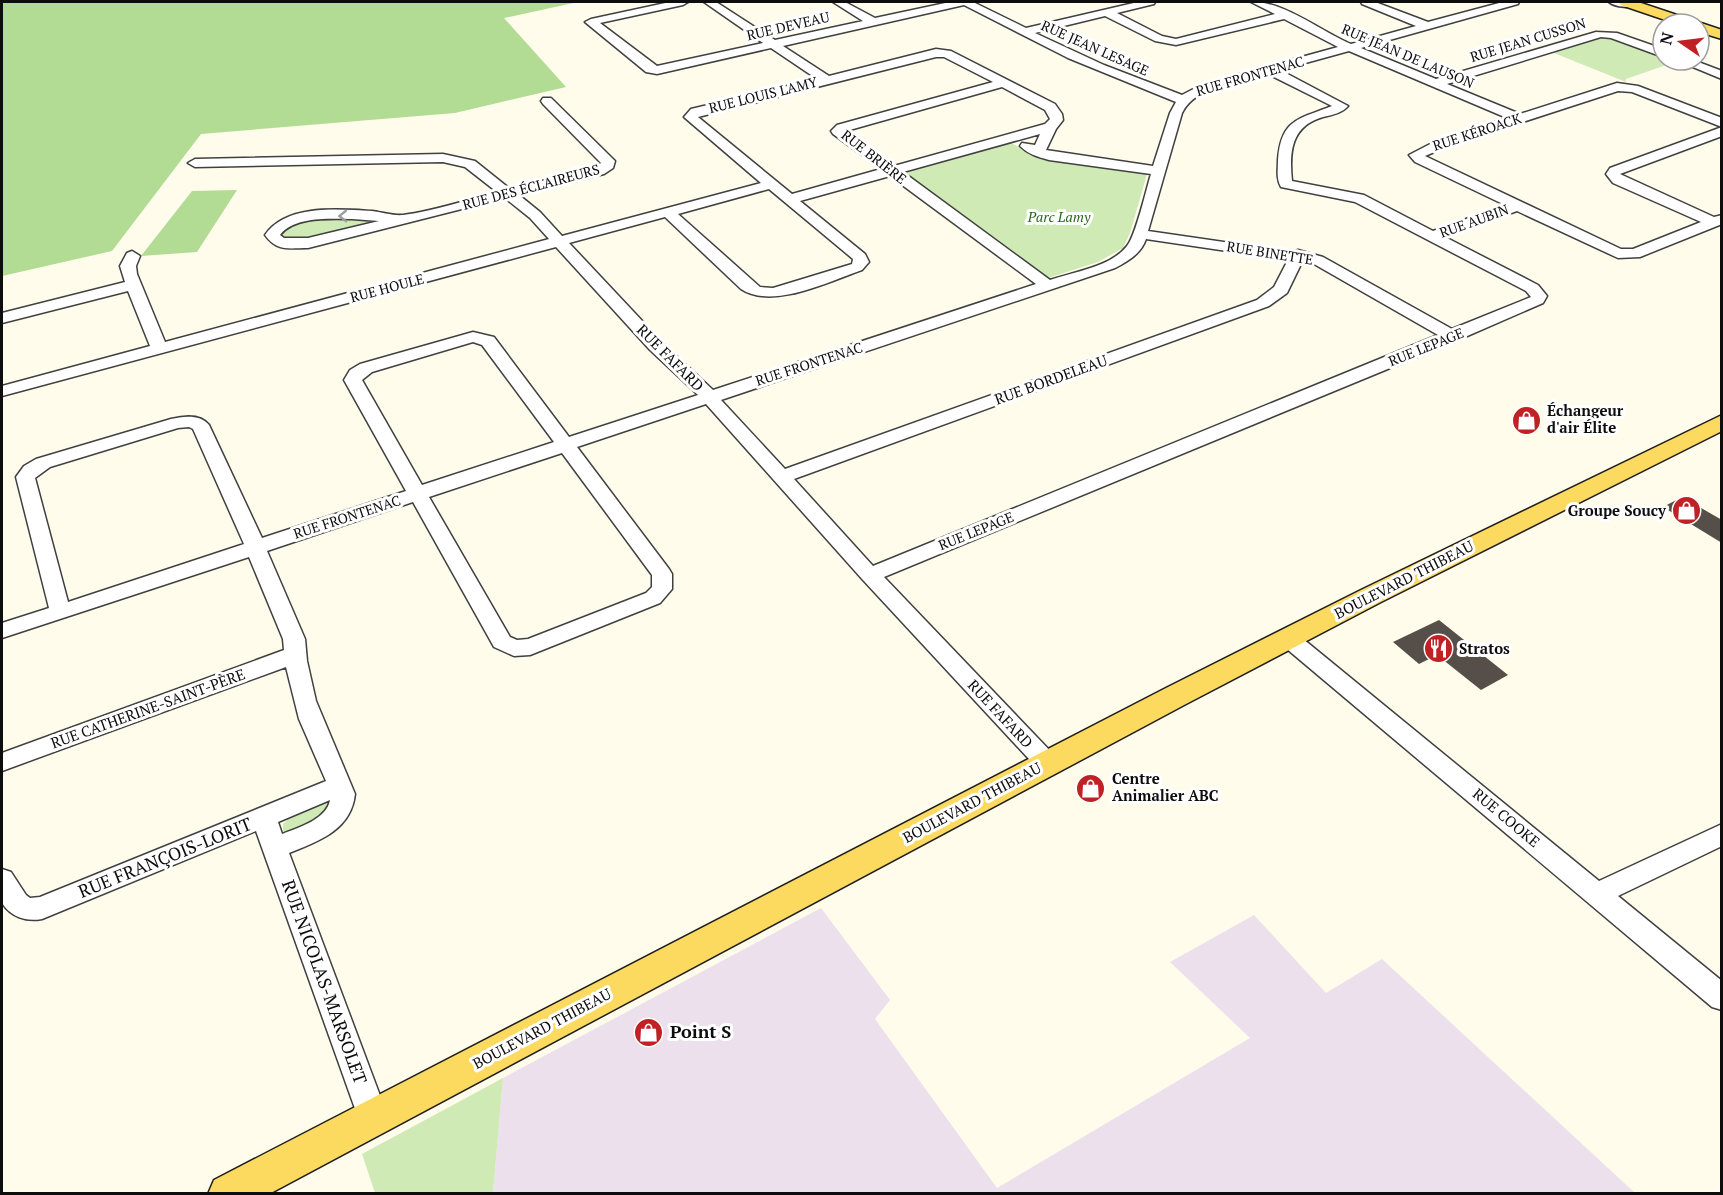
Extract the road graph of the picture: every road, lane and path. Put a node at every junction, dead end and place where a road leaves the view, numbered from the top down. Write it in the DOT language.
graph roads {
  1 [pos="682,2"];
  2 [pos="709,2"];
  3 [pos="838,2"];
  4 [pos="965,2"];
  5 [pos="1150,2"];
  6 [pos="1256,2"];
  7 [pos="1366,2"];
  8 [pos="1514,2"];
  9 [pos="1614,2"];
  10 [pos="1630,2"];
  11 [pos="1106,12"];
  12 [pos="1658,12"];
  13 [pos="1286,15"];
  14 [pos="873,22"];
  15 [pos="1427,26"];
  16 [pos="1024,32"];
  17 [pos="774,45"];
  18 [pos="1351,48"];
  19 [pos="1651,49"];
  20 [pos="1270,70"];
  21 [pos="827,80"];
  22 [pos="1004,83"];
  23 [pos="1436,83"];
  24 [pos="1183,100"];
  25 [pos="547,101"];
  26 [pos="1518,118"];
  27 [pos="1722,123"];
  28 [pos="1050,128"];
  29 [pos="1722,131"];
  30 [pos="1014,138"];
  31 [pos="1038,153"];
  32 [pos="195,163"];
  33 [pos="892,171"];
  34 [pos="1159,171"];
  35 [pos="772,184"];
  36 [pos="508,194"];
  37 [pos="790,200"];
  38 [pos="1516,206"];
  39 [pos="668,212"];
  40 [pos="401,220"];
  41 [pos="1717,220"];
  42 [pos="1140,234"];
  43 [pos="1433,236"];
  44 [pos="560,242"];
  45 [pos="1298,255"];
  46 [pos="132,256"];
  47 [pos="133,285"];
  48 [pos="1048,285"];
  49 [pos="2,318"];
  50 [pos="1452,336"];
  51 [pos="159,348"];
  52 [pos="2,391"];
  53 [pos="709,397"];
  54 [pos="1722,422"];
  55 [pos="565,445"];
  56 [pos="782,477"];
  57 [pos="417,494"];
  58 [pos="255,547"];
  59 [pos="870,575"];
  60 [pos="60,611"];
  61 [pos="2,631"];
  62 [pos="1289,639"];
  63 [pos="294,655"];
  64 [pos="2,762"];
  65 [pos="1048,764"];
  66 [pos="339,786"];
  67 [pos="264,818"];
  68 [pos="1722,834"];
  69 [pos="275,848"];
  70 [pos="2,880"];
  71 [pos="1597,894"];
  72 [pos="1722,998"];
  73 [pos="373,1117"];
  74 [pos="228,1194"];
  1 -- 17 [label="street, RUE DEVEAU"];
  2 -- 17 [label="street"];
  3 -- 14 [label="street"];
  4 -- 14 [label="street, RUE DEVEAU"];
  4 -- 16 [label="street, RUE JEAN LESAGE"];
  5 -- 11 [label="street"];
  6 -- 13 [label="street, RUE JEAN DE LAUSON"];
  7 -- 15 [label="street"];
  8 -- 15 [label="street, RUE FRONTENAC"];
  9 -- 10 [label="street"];
  10 -- 12 [label="main road"];
  11 -- 13 [label="street"];
  11 -- 16 [label="street"];
  13 -- 18 [label="street, RUE JEAN DE LAUSON"];
  14 -- 17 [label="street, RUE DEVEAU"];
  15 -- 18 [label="street, RUE FRONTENAC"];
  16 -- 24 [label="street, RUE JEAN LESAGE"];
  17 -- 21 [label="street"];
  18 -- 20 [label="street, RUE FRONTENAC"];
  18 -- 23 [label="street, RUE JEAN DE LAUSON"];
  19 -- 23 [label="street, RUE JEAN CUSSON"];
  20 -- 24 [label="street, RUE FRONTENAC"];
  20 -- 43 [label="street, RUE LEPAGE"];
  21 -- 22 [label="street, RUE LOUIS LAMY"];
  21 -- 35 [label="street, RUE LOUIS LAMY"];
  22 -- 28 [label="street, RUE LOUIS LAMY"];
  22 -- 33 [label="street, RUE BRIÈRE"];
  23 -- 26 [label="street, RUE JEAN DE LAUSON"];
  24 -- 34 [label="street, RUE FRONTENAC"];
  25 -- 36 [label="street, RUE DES ÉCLAIREURS"];
  26 -- 27 [label="street, RUE KÉROACK"];
  26 -- 38 [label="street, RUE KÉROACK"];
  28 -- 30 [label="street"];
  28 -- 31 [label="street"];
  29 -- 41 [label="street"];
  30 -- 31 [label="street"];
  30 -- 33 [label="street"];
  31 -- 34 [label="street"];
  32 -- 36 [label="street, RUE FAFARD"];
  33 -- 37 [label="street"];
  33 -- 48 [label="street, RUE BRIÈRE"];
  34 -- 42 [label="street, RUE FRONTENAC"];
  35 -- 37 [label="street, RUE LOUIS LAMY"];
  35 -- 39 [label="street, RUE HOULE"];
  36 -- 40 [label="street, RUE DES ÉCLAIREURS"];
  36 -- 44 [label="street, RUE FAFARD"];
  37 -- 39 [label="street, RUE LOUIS LAMY"];
  38 -- 41 [label="street, RUE KÉROACK"];
  38 -- 43 [label="street, RUE AUBIN"];
  39 -- 44 [label="street, RUE HOULE"];
  40 -- 40 [label="street, RUE DES ÉCLAIREURS, one-way"];
  42 -- 45 [label="street, RUE BINETTE"];
  42 -- 48 [label="street, RUE FRONTENAC"];
  43 -- 50 [label="street, RUE LEPAGE"];
  44 -- 51 [label="street, RUE HOULE"];
  44 -- 53 [label="street, RUE FAFARD"];
  45 -- 50 [label="street, RUE BINETTE"];
  45 -- 56 [label="street, RUE BORDELEAU"];
  46 -- 47 [label="street"];
  47 -- 49 [label="street"];
  47 -- 51 [label="street"];
  48 -- 53 [label="street, RUE FRONTENAC"];
  50 -- 59 [label="street, RUE LEPAGE"];
  51 -- 52 [label="street, RUE HOULE"];
  53 -- 55 [label="street, RUE FRONTENAC"];
  53 -- 56 [label="street, RUE FAFARD"];
  54 -- 62 [label="main road, BOULEVARD THIBEAU"];
  55 -- 57 [label="street, RUE FRONTENAC"];
  55 -- 57 [label="street"];
  55 -- 57 [label="street"];
  56 -- 59 [label="street, RUE FAFARD"];
  57 -- 58 [label="street, RUE FRONTENAC"];
  58 -- 60 [label="street, RUE FRONTENAC"];
  58 -- 60 [label="street"];
  58 -- 63 [label="street"];
  59 -- 65 [label="street, RUE FAFARD"];
  60 -- 61 [label="street, RUE FRONTENAC"];
  62 -- 65 [label="main road, BOULEVARD THIBEAU"];
  62 -- 71 [label="street, RUE COOKE"];
  63 -- 64 [label="street, RUE CATHERINE-SAINT-PÈRE"];
  63 -- 66 [label="street"];
  65 -- 73 [label="main road, BOULEVARD THIBEAU"];
  66 -- 67 [label="street, RUE FRANÇOIS-LORIT"];
  66 -- 69 [label="street"];
  67 -- 69 [label="street, RUE NICOLAS-MARSOLET"];
  67 -- 70 [label="street, RUE FRANÇOIS-LORIT"];
  68 -- 71 [label="street"];
  69 -- 73 [label="street, RUE NICOLAS-MARSOLET"];
  71 -- 72 [label="street, RUE COOKE"];
  73 -- 74 [label="main road, BOULEVARD THIBEAU"];
}
